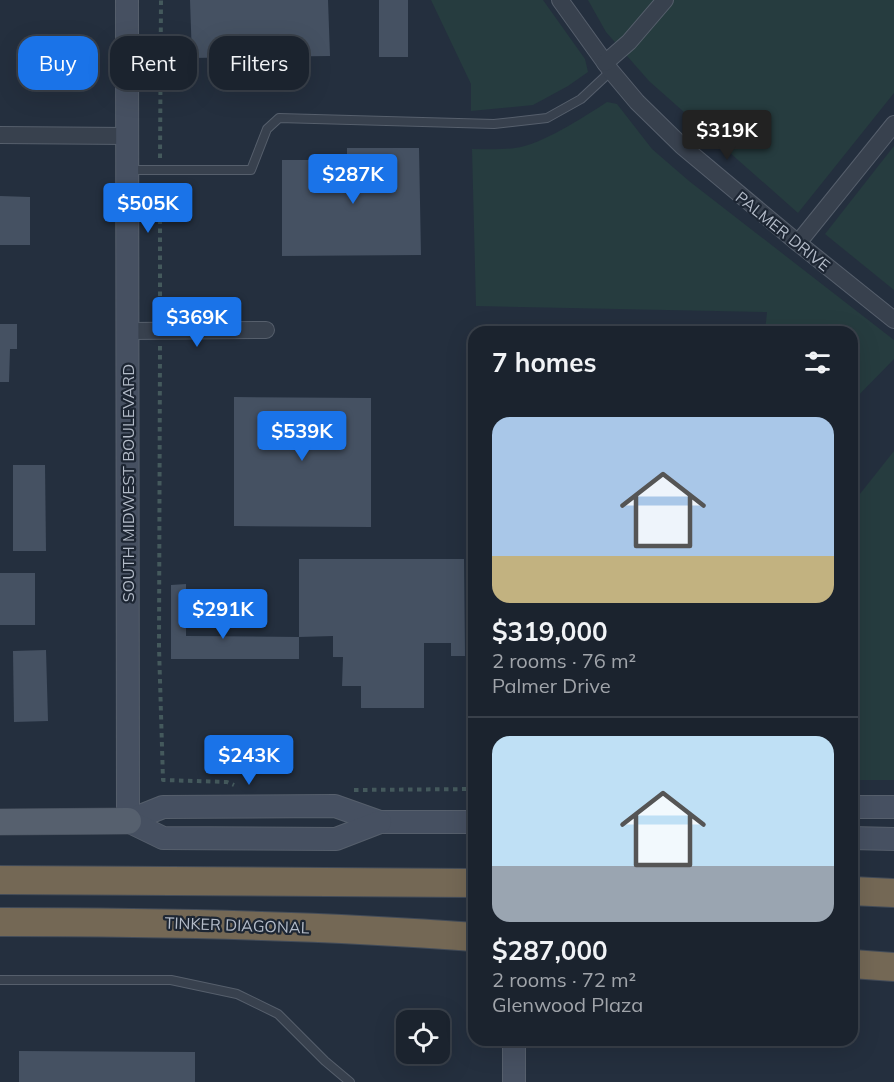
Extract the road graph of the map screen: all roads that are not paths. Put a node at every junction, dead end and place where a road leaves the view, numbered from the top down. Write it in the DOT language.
graph roads {
  1 [pos="127,0"];
  2 [pos="560,0"];
  3 [pos="665,0"];
  4 [pos="608,67"];
  5 [pos="894,124"];
  6 [pos="0,135"];
  7 [pos="128,136"];
  8 [pos="128,170"];
  9 [pos="798,243"];
  10 [pos="894,320"];
  11 [pos="266,330"];
  12 [pos="128,331"];
  13 [pos="858,807"];
  14 [pos="894,807"];
  15 [pos="128,821"];
  16 [pos="0,822"];
  17 [pos="380,822"];
  18 [pos="468,822"];
  19 [pos="858,838"];
  20 [pos="894,838"];
  21 [pos="0,880"];
  22 [pos="468,883"];
  23 [pos="858,891"];
  24 [pos="894,893"];
  25 [pos="0,922"];
  26 [pos="468,937"];
  27 [pos="858,965"];
  28 [pos="894,968"];
  29 [pos="0,980"];
  30 [pos="514,1046"];
  31 [pos="350,1082"];
  32 [pos="513,1082"];
  1 -- 7 [label="main road, SOUTH MIDWEST BOULEVARD"];
  2 -- 4 [label="street, PALMER DRIVE"];
  3 -- 4 [label="street"];
  4 -- 8 [label="lane"];
  4 -- 9 [label="street, PALMER DRIVE"];
  5 -- 9 [label="street"];
  6 -- 7 [label="street"];
  7 -- 8 [label="main road, SOUTH MIDWEST BOULEVARD"];
  8 -- 12 [label="main road, SOUTH MIDWEST BOULEVARD"];
  9 -- 10 [label="street, PALMER DRIVE"];
  11 -- 12 [label="street"];
  12 -- 15 [label="main road, SOUTH MIDWEST BOULEVARD"];
  13 -- 14 [label="main road"];
  15 -- 16 [label="main road"];
  15 -- 17 [label="main road"];
  15 -- 17 [label="main road"];
  17 -- 18 [label="main road"];
  19 -- 20 [label="main road"];
  21 -- 22 [label="highway"];
  23 -- 24 [label="highway"];
  25 -- 26 [label="highway, TINKER DIAGONAL"];
  27 -- 28 [label="highway"];
  29 -- 31 [label="lane"];
  30 -- 32 [label="main road"];
}
